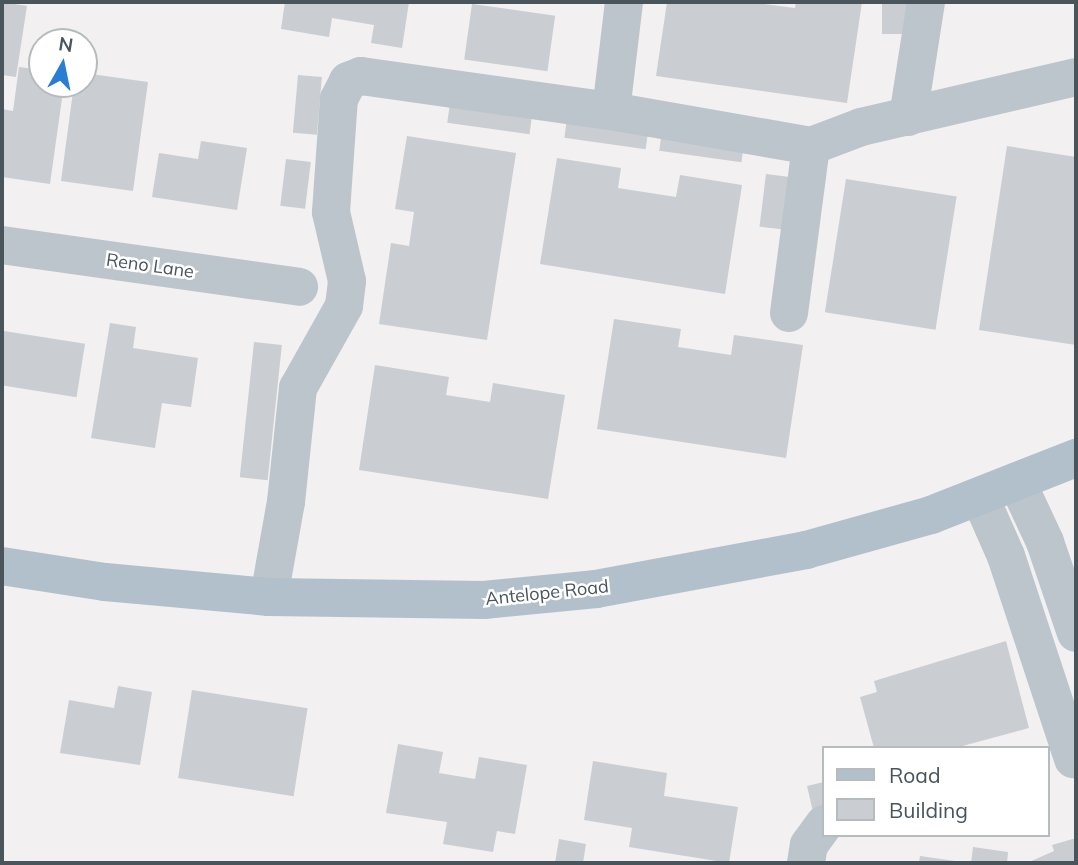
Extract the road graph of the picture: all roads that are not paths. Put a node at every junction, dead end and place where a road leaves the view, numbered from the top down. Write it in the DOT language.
graph roads {
  1 [pos="624,2"];
  2 [pos="926,2"];
  3 [pos="1076,77"];
  4 [pos="611,111"];
  5 [pos="908,117"];
  6 [pos="811,146"];
  7 [pos="2,245"];
  8 [pos="299,287"];
  9 [pos="789,313"];
  10 [pos="1076,458"];
  11 [pos="1018,484"];
  12 [pos="980,497"];
  13 [pos="2,566"];
  14 [pos="269,597"];
  15 [pos="1076,634"];
  16 [pos="1066,761"];
  17 [pos="822,827"];
  18 [pos="806,863"];
  1 -- 4 [label="street"];
  2 -- 5 [label="street"];
  3 -- 5 [label="street"];
  4 -- 6 [label="street"];
  4 -- 14 [label="street"];
  5 -- 6 [label="street"];
  6 -- 9 [label="street"];
  7 -- 8 [label="street, Reno Lane"];
  10 -- 11 [label="main road, Antelope Road"];
  11 -- 12 [label="main road, Antelope Road"];
  11 -- 15 [label="street"];
  12 -- 14 [label="main road, Antelope Road"];
  12 -- 16 [label="street"];
  13 -- 14 [label="main road, Antelope Road"];
  17 -- 18 [label="street"];
}
